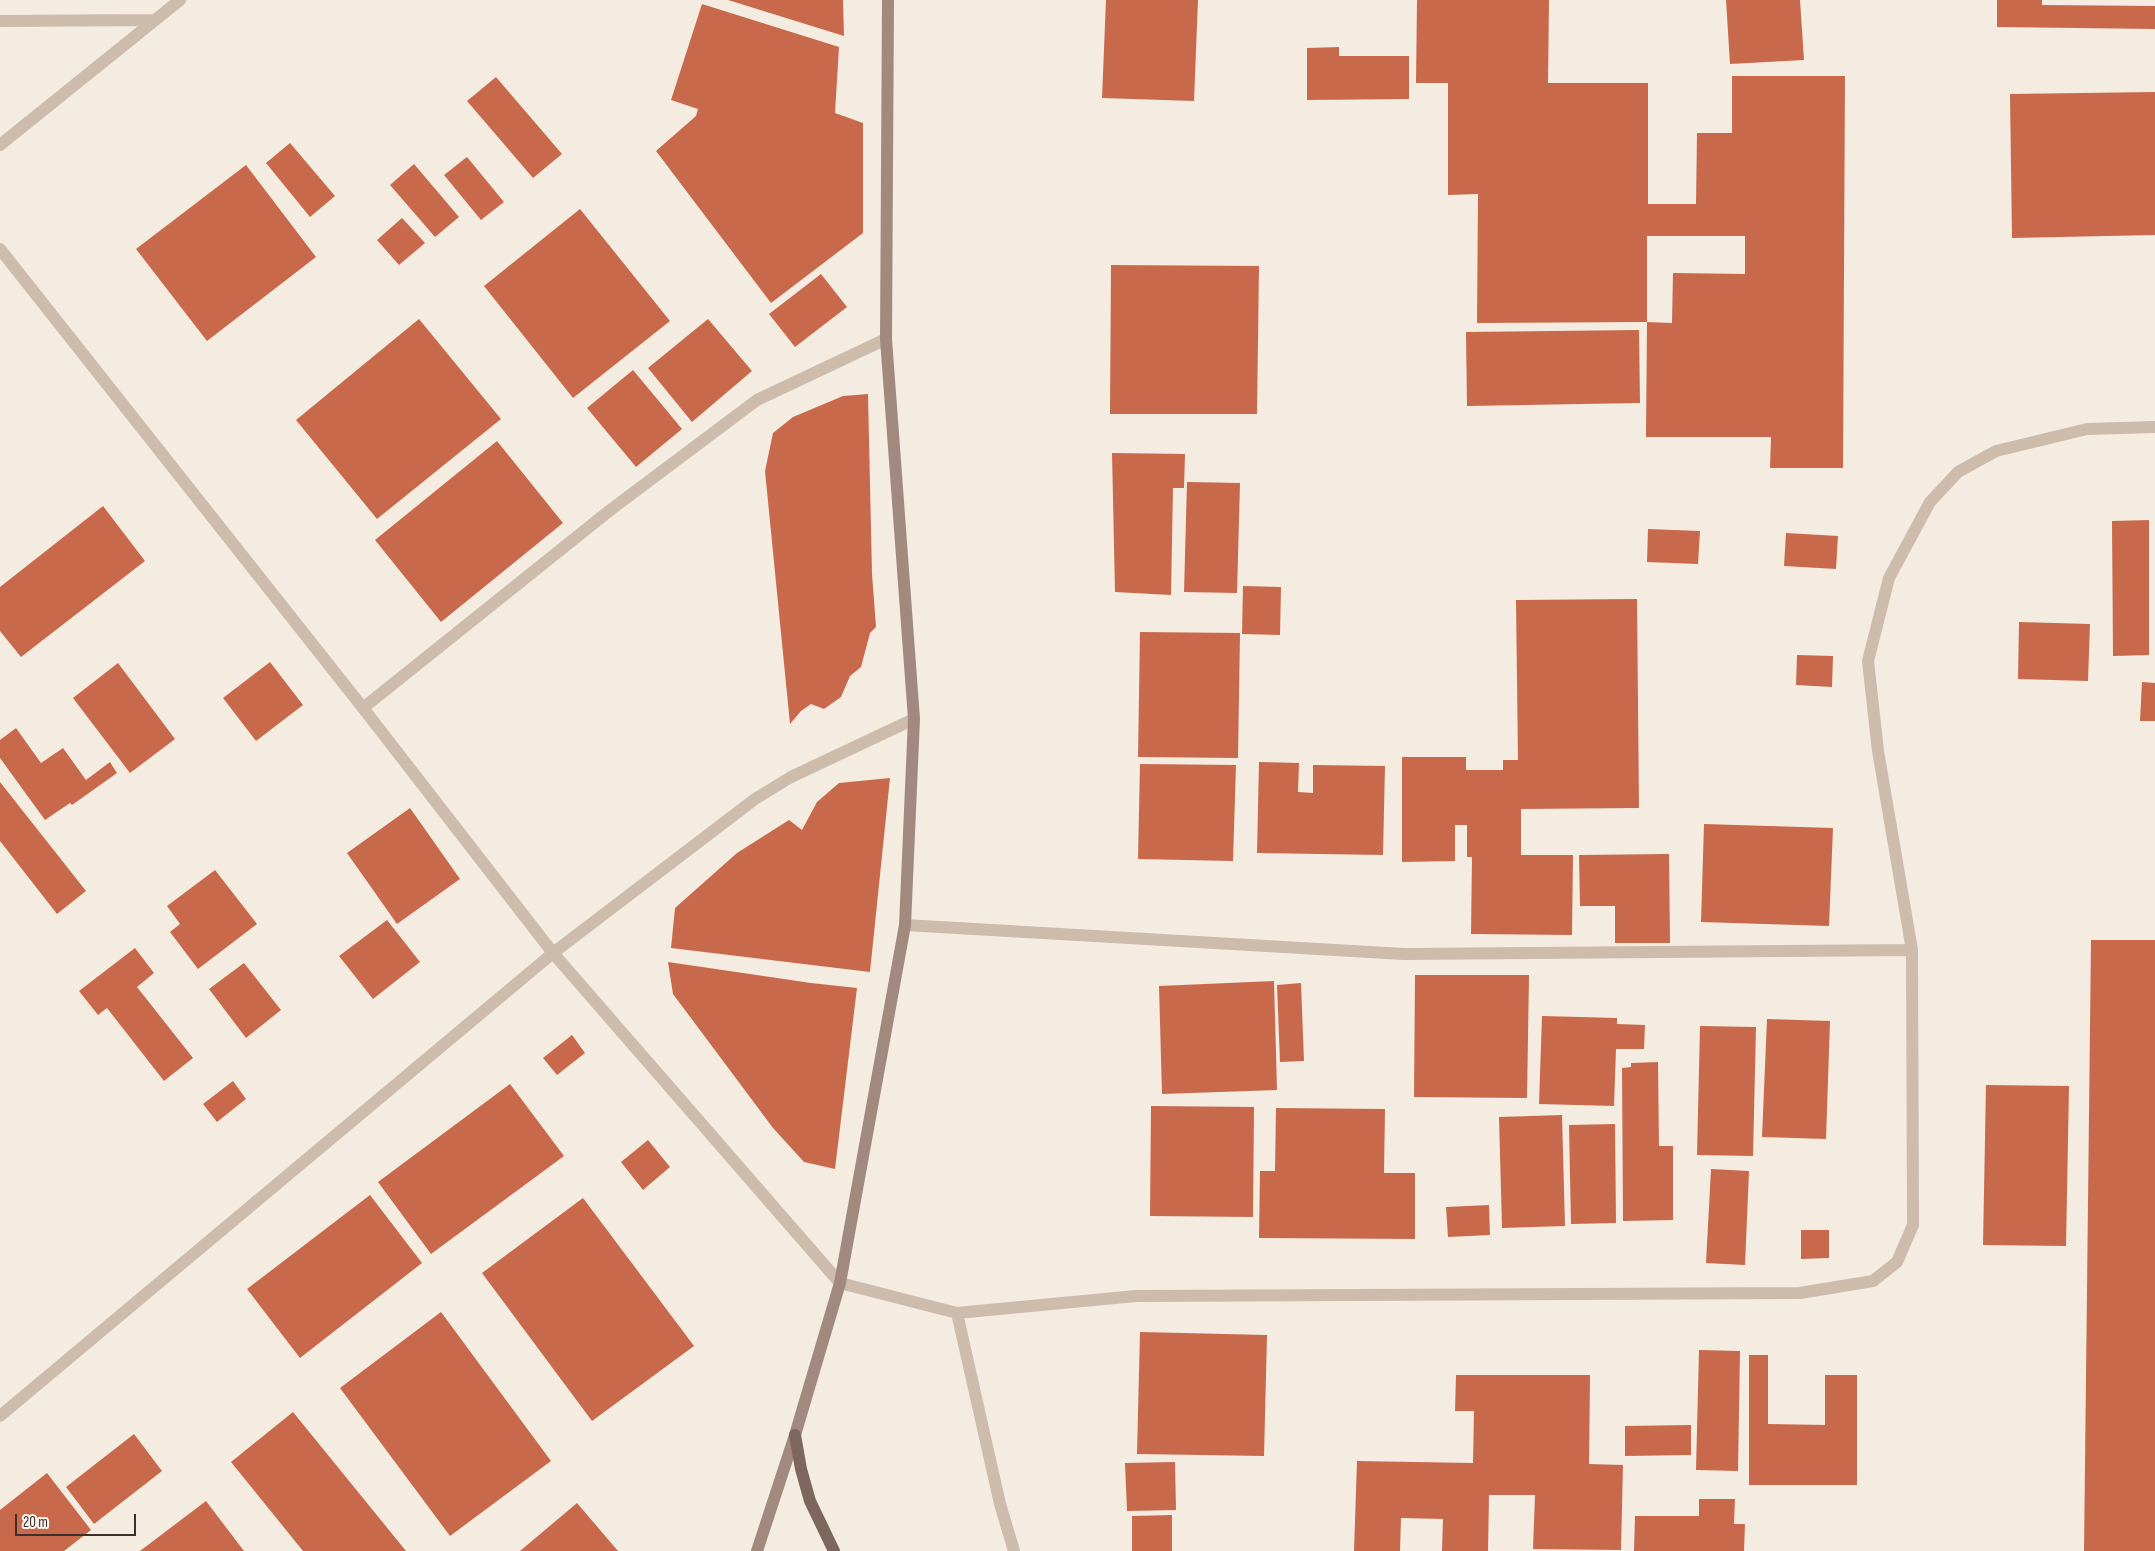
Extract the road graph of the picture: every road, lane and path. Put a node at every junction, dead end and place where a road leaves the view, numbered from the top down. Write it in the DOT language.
graph roads {
  1 [pos="180,0"];
  2 [pos="888,0"];
  3 [pos="155,20"];
  4 [pos="0,21"];
  5 [pos="0,145"];
  6 [pos="0,249"];
  7 [pos="886,339"];
  8 [pos="2155,427"];
  9 [pos="364,708"];
  10 [pos="914,719"];
  11 [pos="905,925"];
  12 [pos="1912,950"];
  13 [pos="553,953"];
  14 [pos="840,1283"];
  15 [pos="957,1313"];
  16 [pos="0,1416"];
  17 [pos="795,1435"];
  18 [pos="757,1551"];
  19 [pos="834,1551"];
  20 [pos="1014,1551"];
  1 -- 3 [label="street"];
  2 -- 7 [label="street"];
  3 -- 4 [label="street"];
  3 -- 5 [label="street"];
  6 -- 9 [label="street"];
  7 -- 9 [label="street"];
  7 -- 10 [label="street"];
  8 -- 12 [label="street"];
  9 -- 13 [label="street"];
  10 -- 11 [label="street"];
  10 -- 13 [label="street"];
  11 -- 12 [label="street"];
  11 -- 14 [label="street"];
  12 -- 15 [label="street"];
  13 -- 14 [label="street"];
  13 -- 16 [label="street"];
  14 -- 15 [label="street"];
  14 -- 17 [label="street"];
  15 -- 20 [label="street"];
  17 -- 18 [label="street"];
  17 -- 19 [label="main road"];
}
